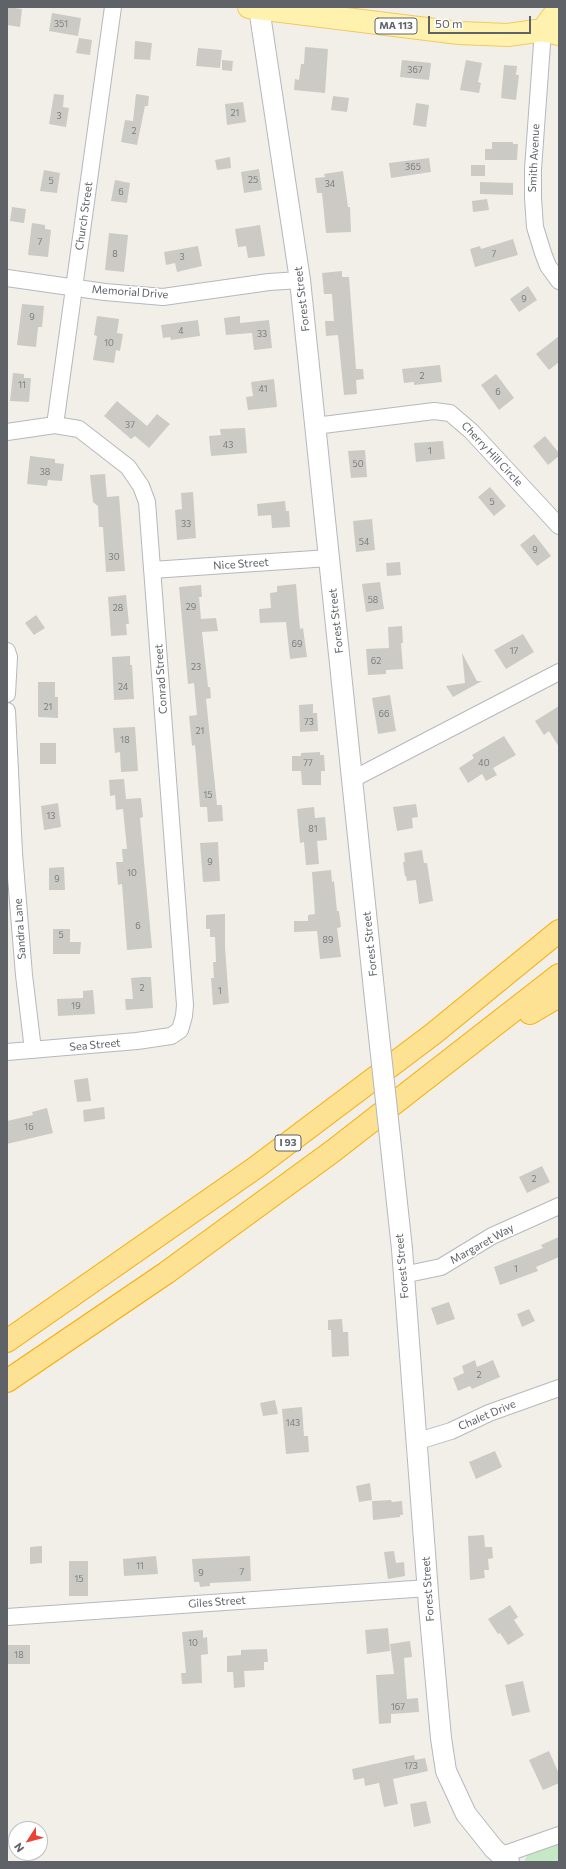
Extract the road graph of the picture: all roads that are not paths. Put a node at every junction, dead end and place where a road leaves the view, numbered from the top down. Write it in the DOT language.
graph roads {
  1 [pos="113,7"];
  2 [pos="256,7"];
  3 [pos="559,14"];
  4 [pos="551,32"];
  5 [pos="7,278"];
  6 [pos="300,280"];
  7 [pos="559,281"];
  8 [pos="74,288"];
  9 [pos="55,425"];
  10 [pos="316,426"];
  11 [pos="7,432"];
  12 [pos="559,526"];
  13 [pos="329,558"];
  14 [pos="152,570"];
  15 [pos="7,651"];
  16 [pos="559,672"];
  17 [pos="7,694"];
  18 [pos="7,711"];
  19 [pos="353,779"];
  20 [pos="559,916"];
  21 [pos="559,932"];
  22 [pos="559,976"];
  23 [pos="559,996"];
  24 [pos="472,1002"];
  25 [pos="180,1030"];
  26 [pos="33,1050"];
  27 [pos="7,1052"];
  28 [pos="463,1052"];
  29 [pos="559,1206"];
  30 [pos="403,1275"];
  31 [pos="7,1341"];
  32 [pos="7,1381"];
  33 [pos="559,1388"];
  34 [pos="415,1442"];
  35 [pos="428,1588"];
  36 [pos="7,1617"];
  37 [pos="559,1835"];
  38 [pos="505,1859"];
  1 -- 8 [label="street, Church Street"];
  2 -- 4 [label="main road, MA 113"];
  2 -- 6 [label="street, Forest Street"];
  3 -- 4 [label="main road"];
  4 -- 7 [label="street, Smith Avenue"];
  5 -- 8 [label="street, Memorial Drive"];
  6 -- 8 [label="street, Memorial Drive"];
  6 -- 10 [label="street, Forest Street"];
  8 -- 9 [label="street, Church Street"];
  9 -- 11 [label="street, Conrad Street"];
  9 -- 14 [label="street, Conrad Street"];
  10 -- 12 [label="street, Cherry Hill Circle"];
  10 -- 13 [label="street, Forest Street"];
  13 -- 14 [label="street, Nice Street"];
  13 -- 19 [label="street, Forest Street"];
  14 -- 25 [label="street, Conrad Street"];
  15 -- 17 [label="street"];
  16 -- 19 [label="street"];
  18 -- 26 [label="street, Sandra Lane"];
  19 -- 30 [label="street, Forest Street, bridge"];
  20 -- 24 [label="highway"];
  21 -- 24 [label="highway, I 93"];
  22 -- 28 [label="highway"];
  23 -- 28 [label="highway"];
  24 -- 31 [label="highway, I 93"];
  25 -- 26 [label="street, Sea Street"];
  26 -- 27 [label="street, Sea Street"];
  28 -- 32 [label="highway"];
  29 -- 30 [label="street, Margaret Way"];
  30 -- 34 [label="street, Forest Street"];
  33 -- 34 [label="street, Chalet Drive"];
  34 -- 35 [label="street, Forest Street"];
  35 -- 36 [label="street, Giles Street"];
  35 -- 38 [label="street, Forest Street"];
  37 -- 38 [label="street"];
}
